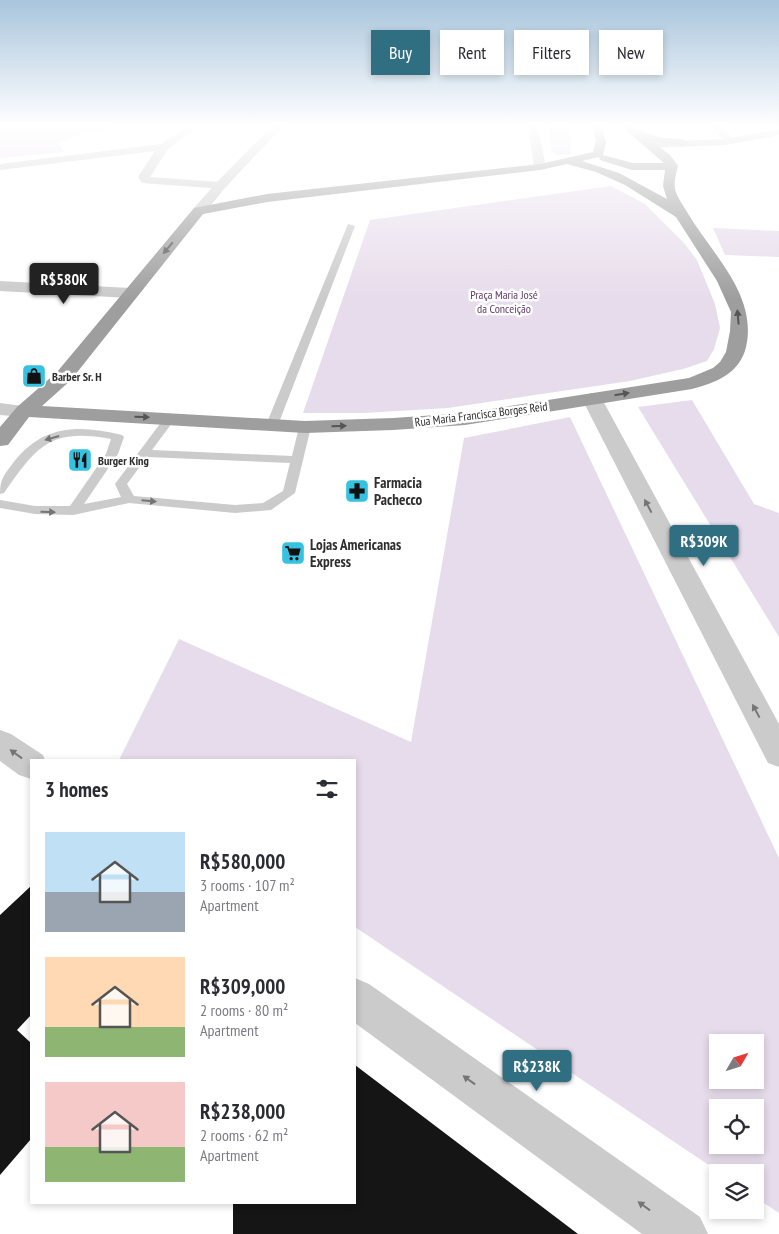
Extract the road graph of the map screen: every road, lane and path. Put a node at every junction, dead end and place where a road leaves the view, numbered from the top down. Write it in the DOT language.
graph roads {
  1 [pos="190,184"];
  2 [pos="222,184"];
  3 [pos="396,184"];
  4 [pos="628,184"];
  5 [pos="669,184"];
  6 [pos="220,186"];
  7 [pos="245,201"];
  8 [pos="199,211"];
  9 [pos="683,216"];
  10 [pos="351,226"];
  11 [pos="0,286"];
  12 [pos="130,293"];
  13 [pos="64,376"];
  14 [pos="592,399"];
  15 [pos="0,409"];
  16 [pos="24,411"];
  17 [pos="169,418"];
  18 [pos="97,424"];
  19 [pos="272,425"];
  20 [pos="306,427"];
  21 [pos="0,440"];
  22 [pos="145,453"];
  23 [pos="297,460"];
  24 [pos="0,490"];
  25 [pos="129,500"];
  26 [pos="0,504"];
  27 [pos="73,511"];
  28 [pos="0,743"];
  29 [pos="779,754"];
  30 [pos="30,764"];
  31 [pos="356,999"];
  32 [pos="683,1234"];
  1 -- 6 [label="street"];
  2 -- 6 [label="street"];
  3 -- 7 [label="highway"];
  4 -- 9 [label="highway, Rua Maria Francisca Borges Reid"];
  5 -- 9 [label="highway, Rua Maria Francisca Borges Reid"];
  6 -- 7 [label="highway"];
  6 -- 8 [label="street"];
  7 -- 8 [label="highway"];
  8 -- 12 [label="highway, one-way"];
  14 -- 9 [label="highway, Rua Maria Francisca Borges Reid, one-way"];
  10 -- 19 [label="lane"];
  11 -- 12 [label="street"];
  12 -- 13 [label="highway"];
  13 -- 16 [label="highway"];
  13 -- 18 [label="highway"];
  20 -- 14 [label="highway, Rua Maria Francisca Borges Reid, one-way"];
  29 -- 14 [label="street, one-way"];
  15 -- 16 [label="street, Rua Maria Francisca Borges Reid"];
  16 -- 18 [label="highway, Rua Maria Francisca Borges Reid"];
  16 -- 21 [label="highway"];
  18 -- 17 [label="highway, Rua Maria Francisca Borges Reid, one-way"];
  17 -- 19 [label="highway, Rua Maria Francisca Borges Reid"];
  17 -- 22 [label="lane"];
  18 -- 24 [label="lane, one-way"];
  18 -- 27 [label="lane"];
  19 -- 20 [label="highway, Rua Maria Francisca Borges Reid"];
  20 -- 23 [label="lane"];
  22 -- 23 [label="lane"];
  22 -- 25 [label="lane"];
  25 -- 23 [label="lane, one-way"];
  25 -- 27 [label="lane"];
  26 -- 27 [label="lane, one-way"];
  30 -- 28 [label="street, one-way"];
  32 -- 31 [label="street, one-way"];
}
